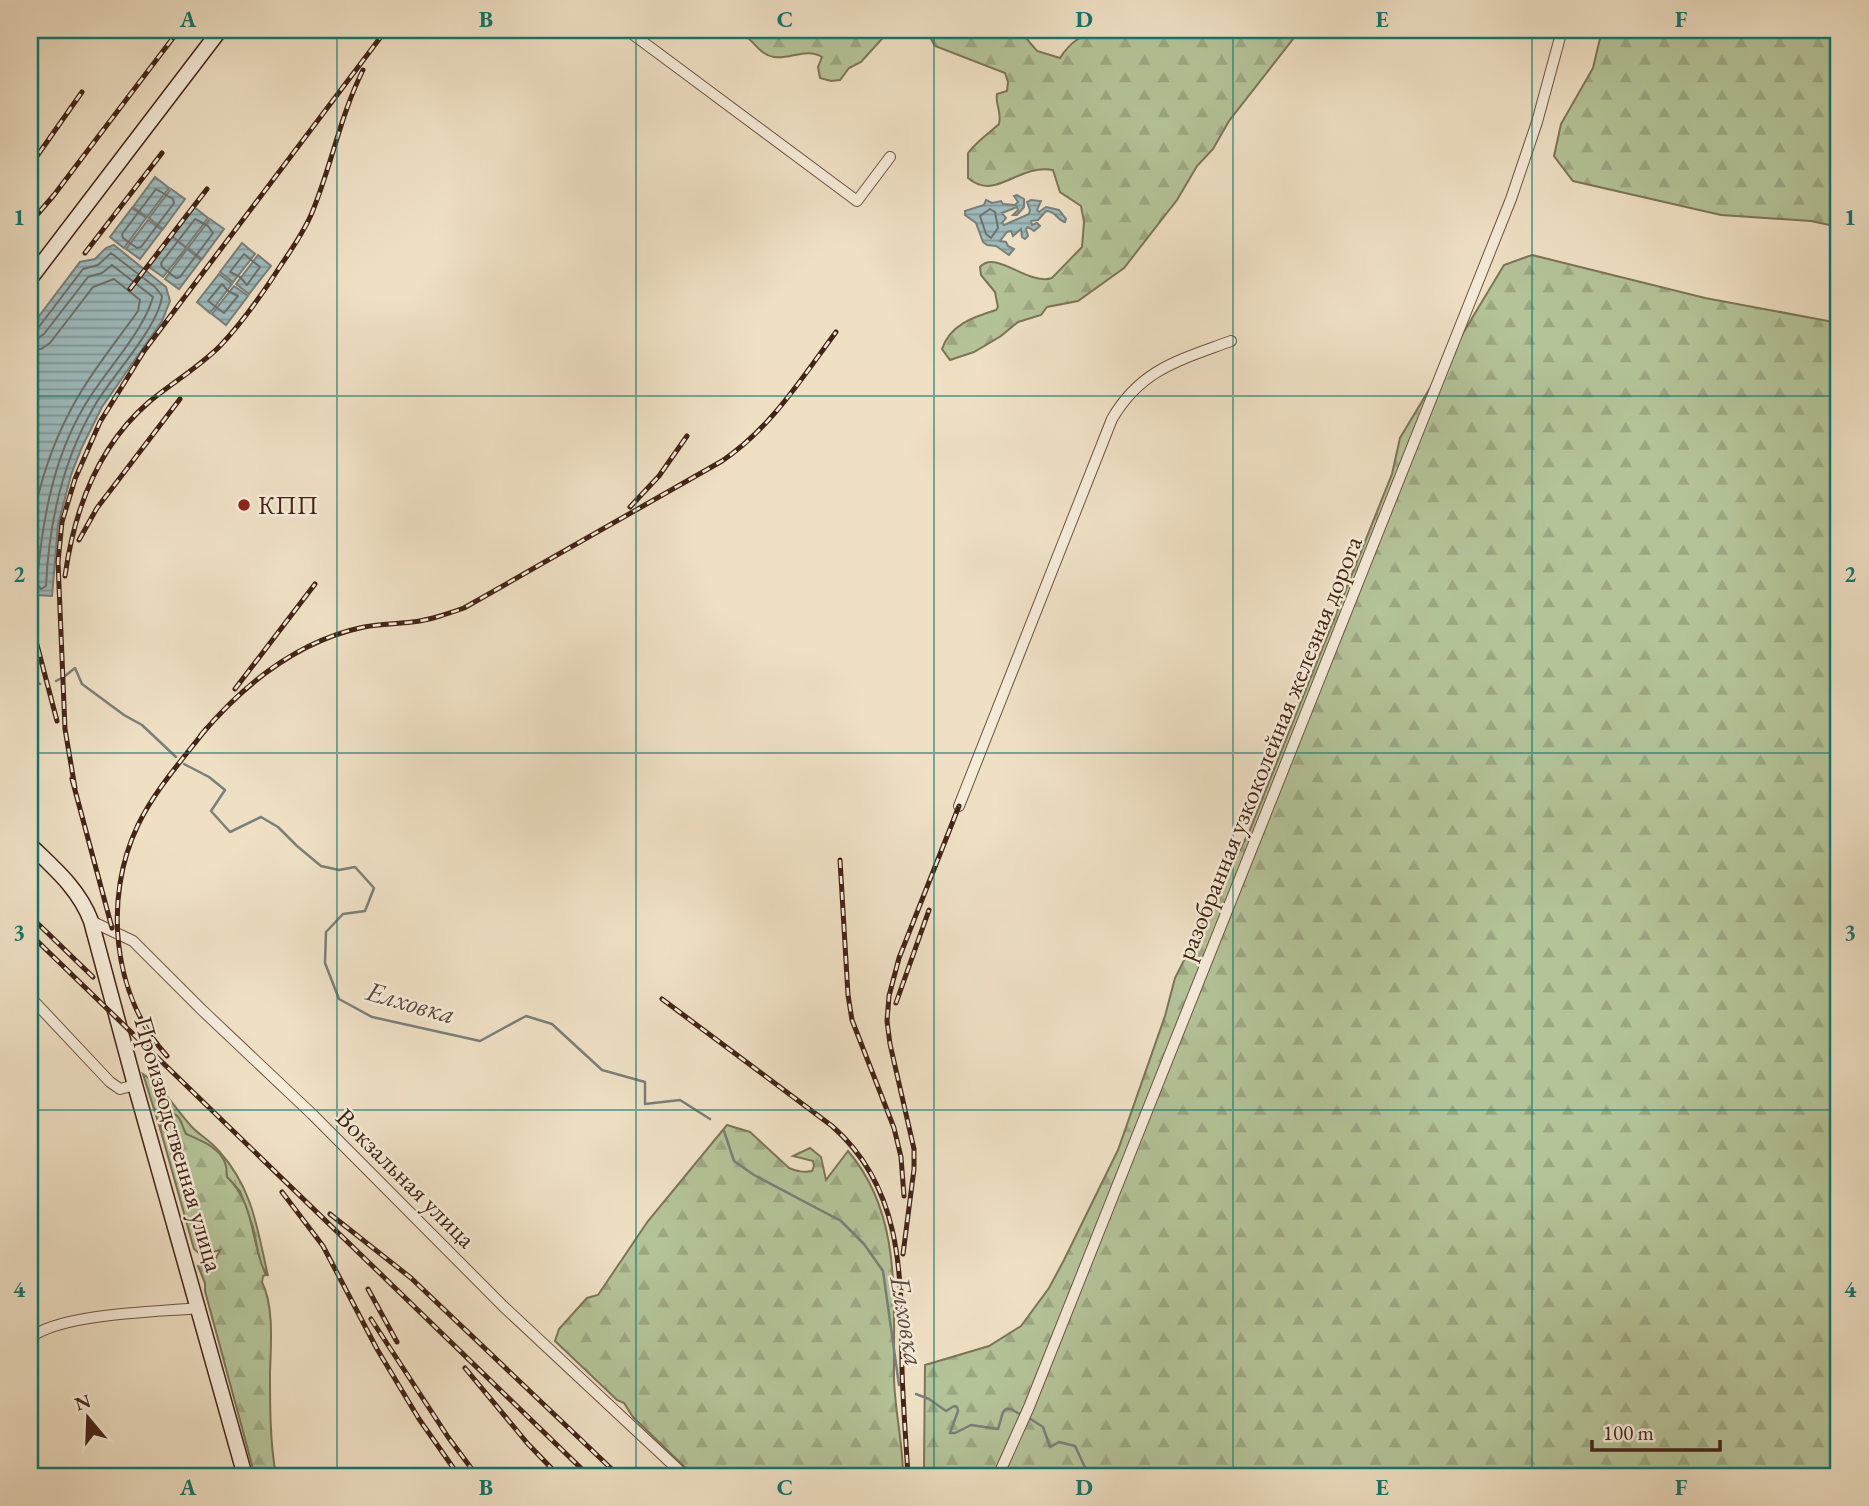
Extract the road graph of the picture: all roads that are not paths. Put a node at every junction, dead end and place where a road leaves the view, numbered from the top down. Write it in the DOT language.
graph roads {
  1 [pos="220,30"];
  2 [pos="627,30"];
  3 [pos="1562,30"];
  4 [pos="890,157"];
  5 [pos="30,279"];
  6 [pos="1231,341"];
  7 [pos="959,806"];
  8 [pos="30,845"];
  9 [pos="91,921"];
  10 [pos="30,997"];
  11 [pos="135,1085"];
  12 [pos="199,1308"];
  13 [pos="30,1338"];
  14 [pos="246,1476"];
  15 [pos="685,1476"];
  16 [pos="998,1476"];
  1 -- 5 [label="main road"];
  2 -- 4 [label="street"];
  3 -- 16 [label="street, разобранная узкоколейная железная дорога"];
  6 -- 7 [label="street"];
  8 -- 9 [label="main road, Производственная улица"];
  9 -- 11 [label="main road, Производственная улица"];
  9 -- 15 [label="street, Вокзальная улица"];
  10 -- 11 [label="street"];
  11 -- 12 [label="main road, Производственная улица"];
  12 -- 13 [label="street"];
  12 -- 14 [label="main road, Производственная улица"];
}
